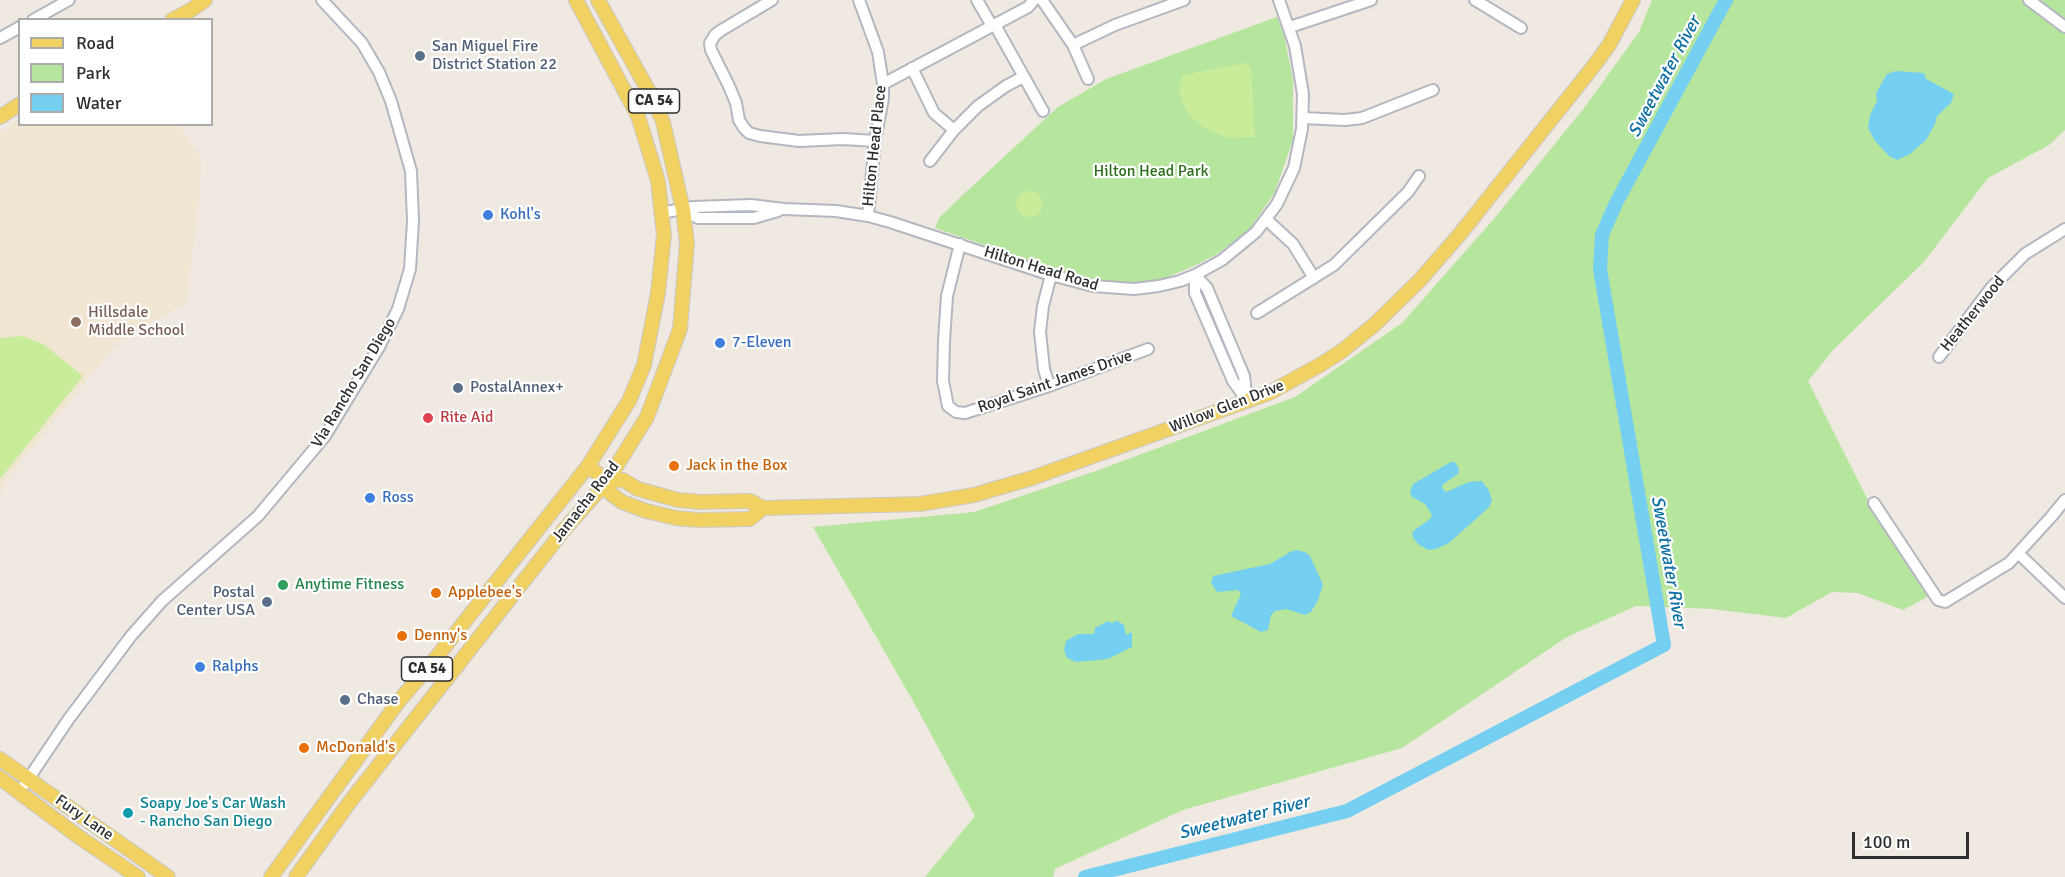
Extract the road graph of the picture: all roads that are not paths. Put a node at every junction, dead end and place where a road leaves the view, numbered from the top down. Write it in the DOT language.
graph roads {
  1 [pos="69,0"];
  2 [pos="205,0"];
  3 [pos="322,0"];
  4 [pos="576,0"];
  5 [pos="598,0"];
  6 [pos="772,0"];
  7 [pos="859,0"];
  8 [pos="977,0"];
  9 [pos="1034,0"];
  10 [pos="1042,0"];
  11 [pos="1184,0"];
  12 [pos="1280,0"];
  13 [pos="1371,0"];
  14 [pos="1475,0"];
  15 [pos="1634,0"];
  16 [pos="2029,0"];
  17 [pos="37,18"];
  18 [pos="176,18"];
  19 [pos="993,26"];
  20 [pos="1290,27"];
  21 [pos="2065,27"];
  22 [pos="18,28"];
  23 [pos="1521,28"];
  24 [pos="0,38"];
  25 [pos="1073,45"];
  26 [pos="912,69"];
  27 [pos="1023,77"];
  28 [pos="1088,79"];
  29 [pos="883,84"];
  30 [pos="1433,90"];
  31 [pos="18,105"];
  32 [pos="1043,111"];
  33 [pos="0,117"];
  34 [pos="1303,118"];
  35 [pos="954,130"];
  36 [pos="875,141"];
  37 [pos="930,161"];
  38 [pos="1419,176"];
  39 [pos="683,210"];
  40 [pos="661,213"];
  41 [pos="868,216"];
  42 [pos="1267,220"];
  43 [pos="2065,229"];
  44 [pos="960,244"];
  45 [pos="1051,275"];
  46 [pos="1195,275"];
  47 [pos="1314,278"];
  48 [pos="1257,313"];
  49 [pos="1148,349"];
  50 [pos="1939,357"];
  51 [pos="1049,386"];
  52 [pos="1247,402"];
  53 [pos="588,466"];
  54 [pos="607,481"];
  55 [pos="2065,500"];
  56 [pos="1874,503"];
  57 [pos="2019,554"];
  58 [pos="2065,598"];
  59 [pos="0,759"];
  60 [pos="0,778"];
  61 [pos="29,778"];
  62 [pos="20,792"];
  63 [pos="138,877"];
  64 [pos="168,877"];
  65 [pos="272,877"];
  66 [pos="296,877"];
  1 -- 17 [label="street"];
  2 -- 18 [label="main road"];
  3 -- 61 [label="street, Via Rancho San Diego"];
  4 -- 40 [label="main road, Jamacha Road / CA 54"];
  5 -- 39 [label="main road, Jamacha Road / CA 54"];
  6 -- 36 [label="street"];
  7 -- 29 [label="street, Hilton Head Place"];
  8 -- 19 [label="street"];
  9 -- 19 [label="street"];
  10 -- 25 [label="street"];
  11 -- 25 [label="street"];
  12 -- 20 [label="street, Hilton Head Road"];
  13 -- 20 [label="street"];
  14 -- 23 [label="street"];
  15 -- 52 [label="main road, Willow Glen Drive"];
  16 -- 21 [label="street"];
  19 -- 26 [label="street"];
  19 -- 27 [label="street"];
  20 -- 34 [label="street, Hilton Head Road"];
  22 -- 24 [label="street"];
  25 -- 28 [label="street"];
  26 -- 29 [label="street"];
  26 -- 35 [label="street"];
  27 -- 32 [label="street"];
  27 -- 35 [label="street"];
  29 -- 36 [label="street, Hilton Head Place"];
  30 -- 34 [label="street"];
  31 -- 33 [label="main road"];
  34 -- 42 [label="street, Hilton Head Road"];
  35 -- 37 [label="street"];
  36 -- 41 [label="street, Hilton Head Place"];
  38 -- 47 [label="street"];
  39 -- 40 [label="street, Hilton Head Road"];
  39 -- 41 [label="street, Hilton Head Road"];
  39 -- 54 [label="main road, Jamacha Road / CA 54"];
  40 -- 53 [label="main road, Jamacha Road / CA 54"];
  41 -- 44 [label="street, Hilton Head Road"];
  42 -- 46 [label="street, Hilton Head Road"];
  42 -- 47 [label="street"];
  43 -- 50 [label="street, Heatherwood"];
  44 -- 45 [label="street, Hilton Head Road"];
  44 -- 51 [label="street, Royal Saint James Drive"];
  45 -- 46 [label="street, Hilton Head Road"];
  45 -- 51 [label="street"];
  46 -- 52 [label="street"];
  47 -- 48 [label="street"];
  49 -- 51 [label="street, Royal Saint James Drive"];
  52 -- 54 [label="main road, Willow Glen Drive"];
  53 -- 54 [label="main road, Willow Glen Drive"];
  53 -- 65 [label="main road, Jamacha Road / CA 54"];
  54 -- 66 [label="main road, Jamacha Road / CA 54"];
  55 -- 57 [label="street"];
  56 -- 57 [label="street"];
  57 -- 58 [label="street"];
  59 -- 61 [label="main road, Fury Lane"];
  60 -- 62 [label="main road, Fury Lane"];
  61 -- 62 [label="street, Via Rancho San Diego"];
  61 -- 64 [label="main road, Fury Lane"];
  62 -- 63 [label="main road, Fury Lane"];
}
